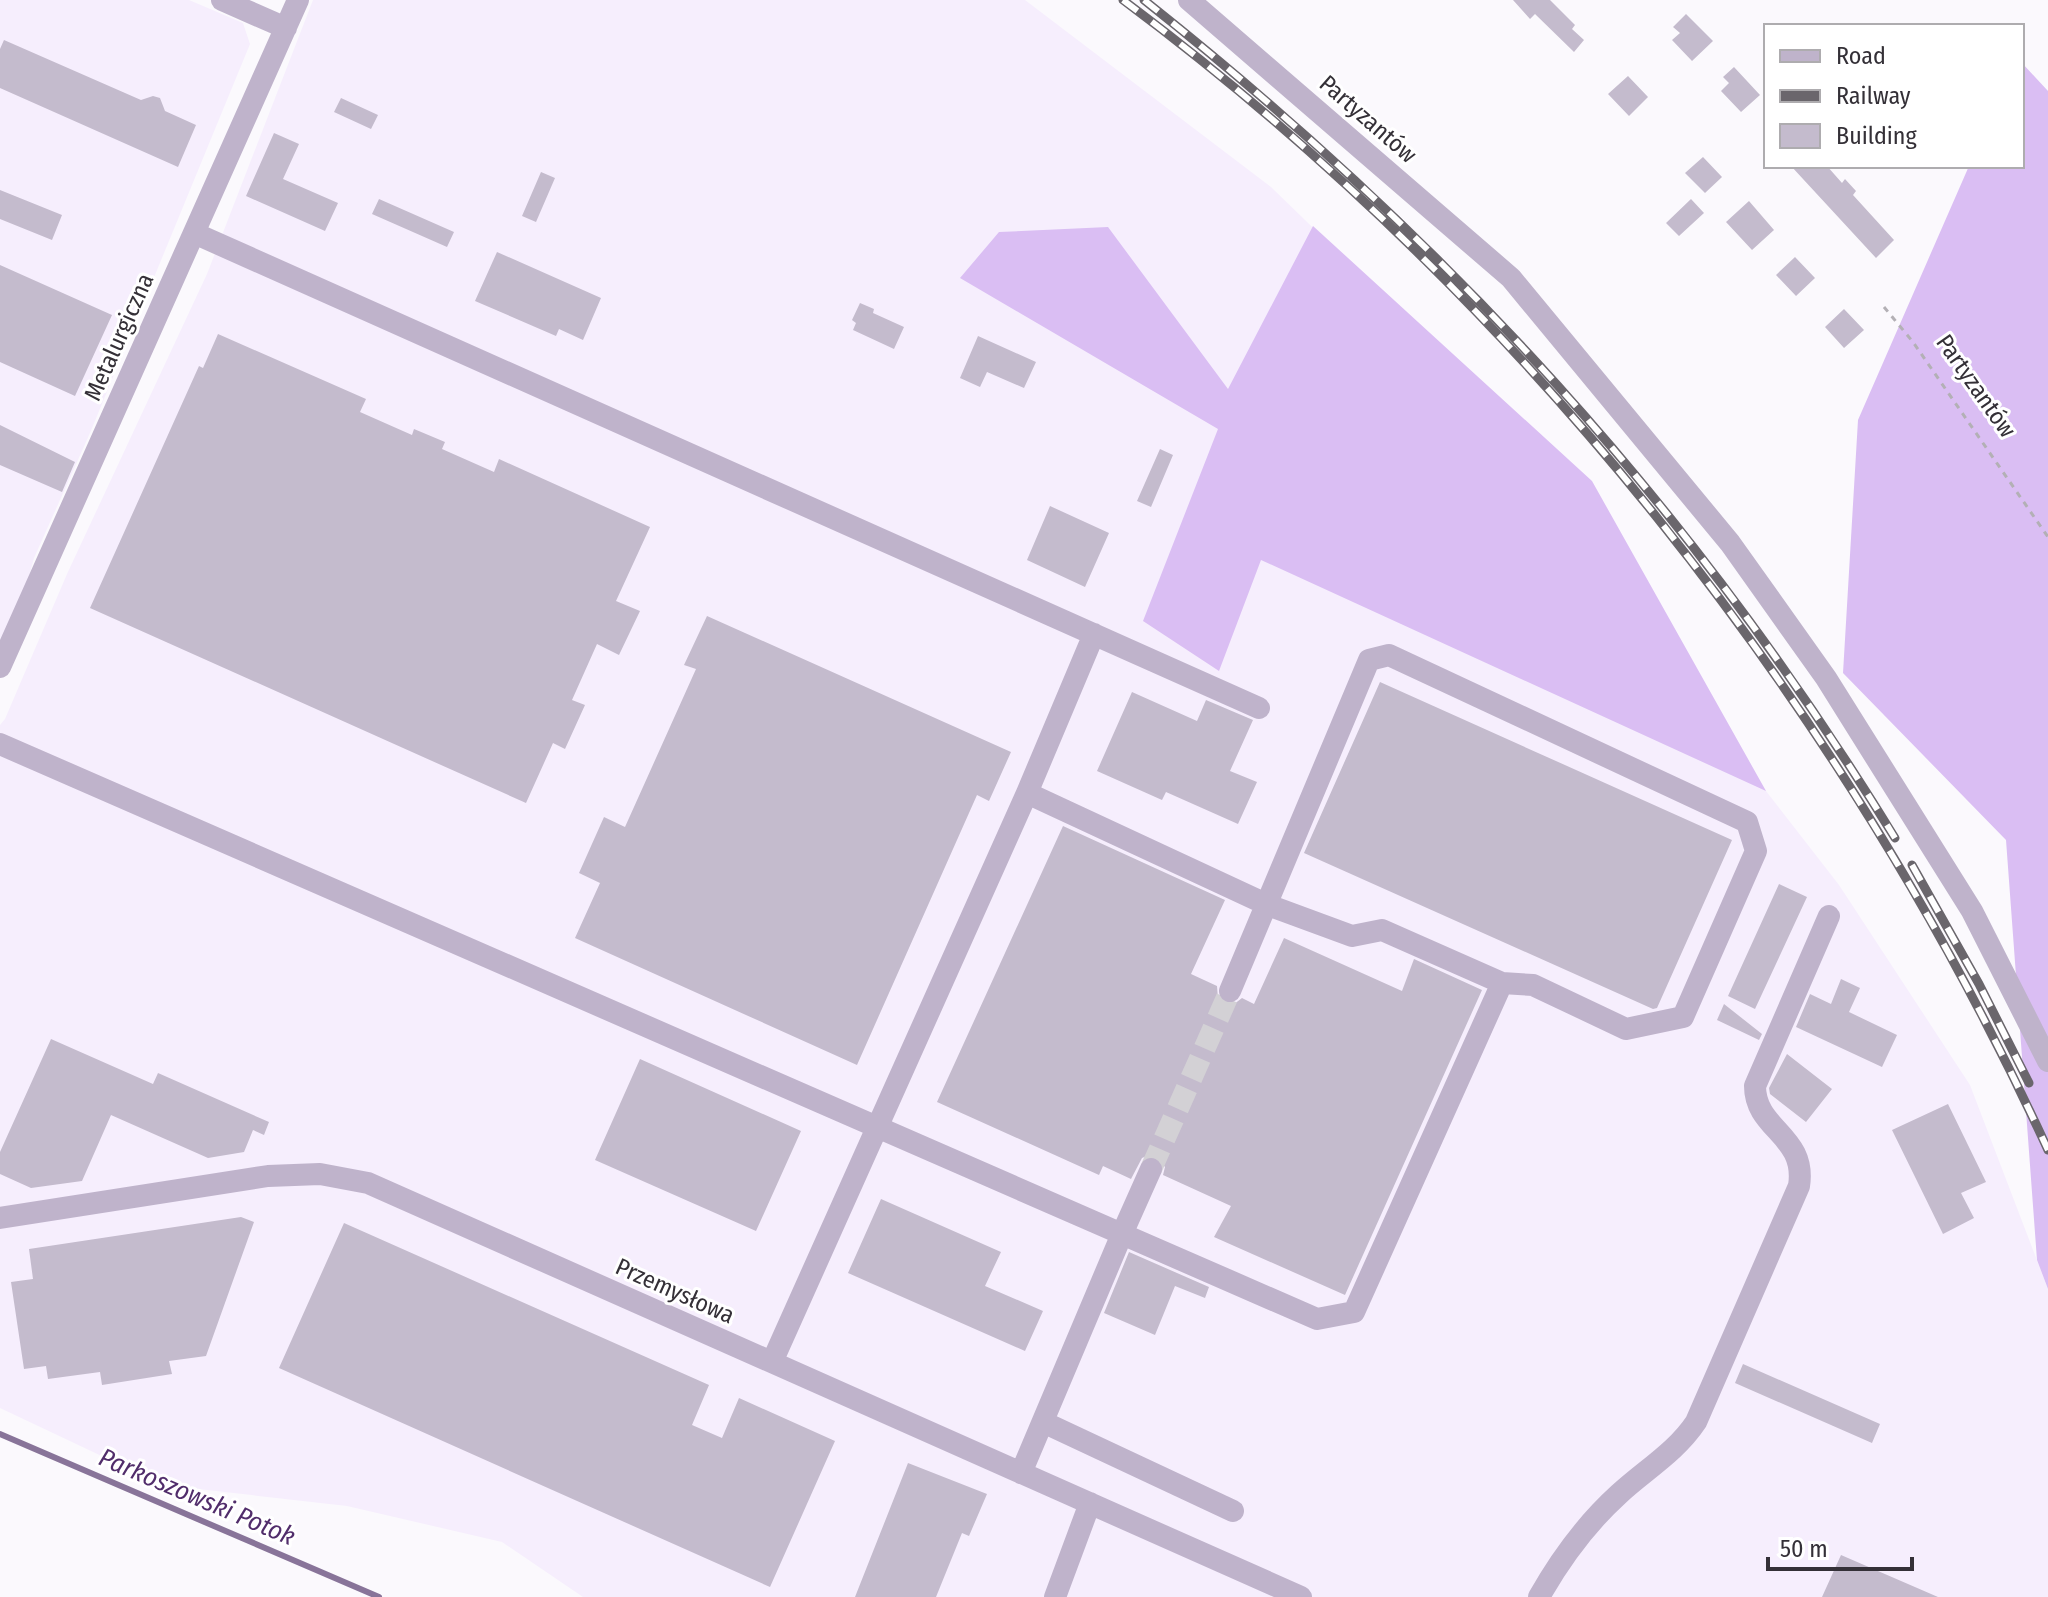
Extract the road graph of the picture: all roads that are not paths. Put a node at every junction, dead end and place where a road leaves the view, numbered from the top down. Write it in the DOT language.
graph roads {
  1 [pos="222,0"];
  2 [pos="298,0"];
  3 [pos="1189,0"];
  4 [pos="286,28"];
  5 [pos="194,233"];
  6 [pos="1094,634"];
  7 [pos="0,667"];
  8 [pos="1259,708"];
  9 [pos="0,744"];
  10 [pos="1027,793"];
  11 [pos="1268,905"];
  12 [pos="1829,916"];
  13 [pos="1502,983"];
  14 [pos="1230,991"];
  15 [pos="2048,1061"];
  16 [pos="875,1127"];
  17 [pos="1151,1169"];
  18 [pos="0,1218"];
  19 [pos="1122,1234"];
  20 [pos="772,1362"];
  21 [pos="1043,1422"];
  22 [pos="1021,1473"];
  23 [pos="1090,1503"];
  24 [pos="1233,1511"];
  25 [pos="1055,1597"];
  26 [pos="1301,1597"];
  27 [pos="1539,1597"];
  1 -- 4 [label="street"];
  2 -- 4 [label="street"];
  3 -- 15 [label="street, Partyzantów"];
  4 -- 5 [label="street, Metalurgiczna"];
  5 -- 6 [label="street"];
  5 -- 7 [label="street, Metalurgiczna"];
  6 -- 8 [label="street"];
  6 -- 10 [label="street"];
  9 -- 16 [label="street"];
  10 -- 11 [label="street"];
  10 -- 16 [label="street"];
  11 -- 13 [label="street"];
  11 -- 13 [label="street"];
  11 -- 14 [label="street"];
  12 -- 27 [label="street"];
  13 -- 19 [label="street"];
  16 -- 19 [label="street"];
  16 -- 20 [label="street"];
  17 -- 19 [label="street"];
  18 -- 20 [label="street, Przemysłowa"];
  19 -- 21 [label="street"];
  20 -- 22 [label="street, Przemysłowa"];
  21 -- 22 [label="street"];
  21 -- 24 [label="street"];
  22 -- 23 [label="street, Przemysłowa"];
  23 -- 25 [label="street"];
  23 -- 26 [label="street, Przemysłowa"];
}
